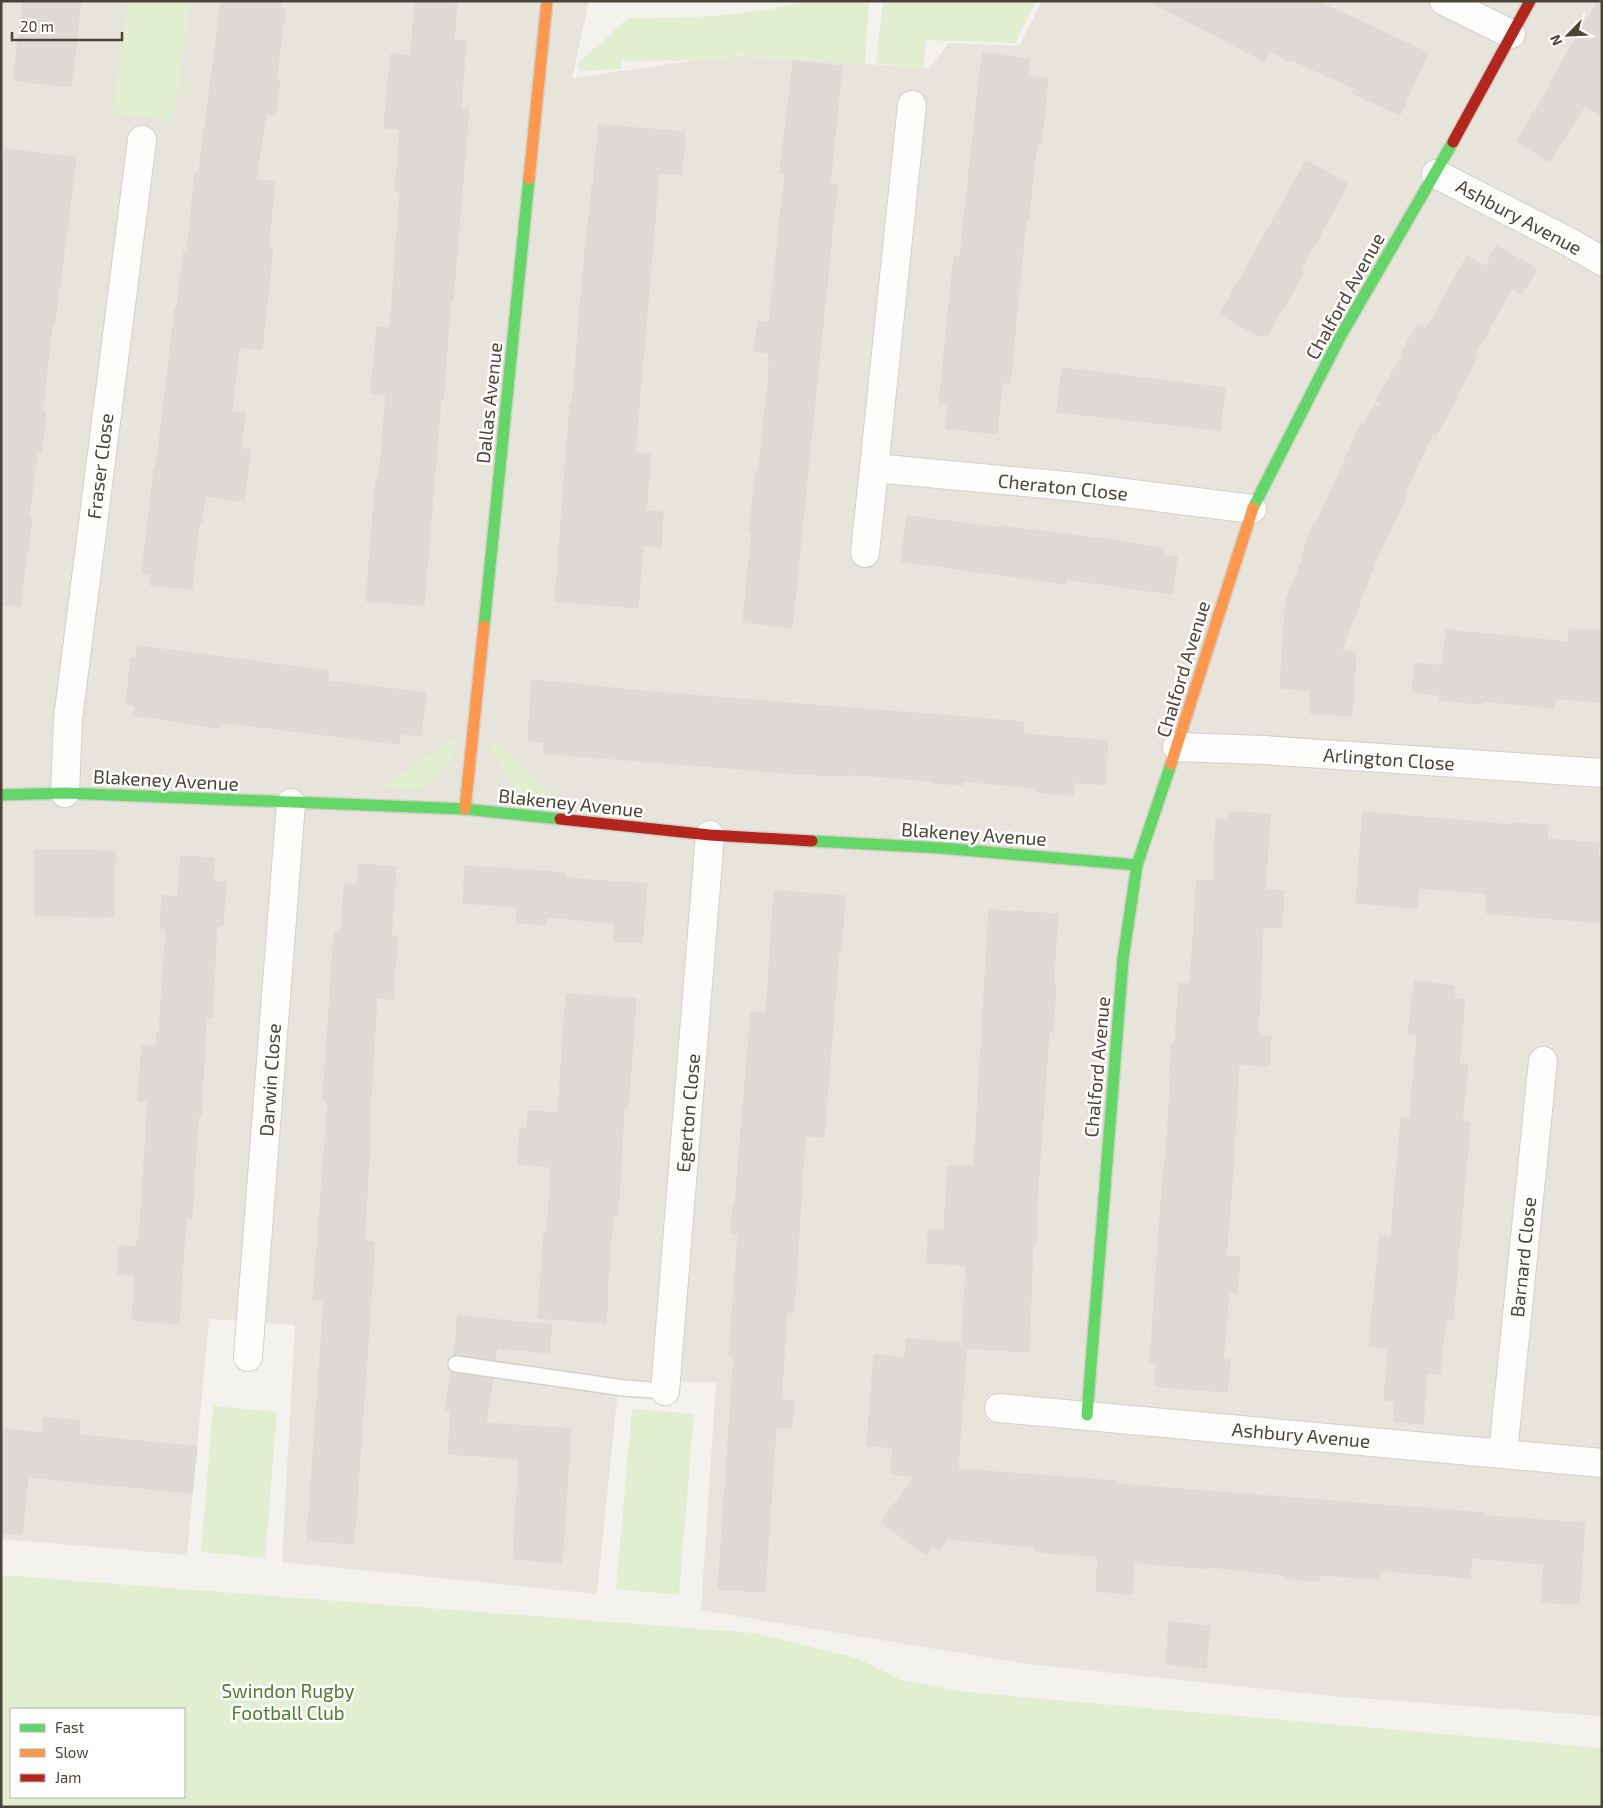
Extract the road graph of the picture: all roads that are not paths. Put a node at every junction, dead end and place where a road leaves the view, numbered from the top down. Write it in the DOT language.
graph roads {
  1 [pos="546,1"];
  2 [pos="1444,1"];
  3 [pos="1530,1"];
  4 [pos="1511,34"];
  5 [pos="912,105"];
  6 [pos="142,140"];
  7 [pos="1436,174"];
  8 [pos="1602,261"];
  9 [pos="874,468"];
  10 [pos="1252,509"];
  11 [pos="865,553"];
  12 [pos="1177,748"];
  13 [pos="1602,773"];
  14 [pos="65,793"];
  15 [pos="1,795"];
  16 [pos="291,803"];
  17 [pos="465,809"];
  18 [pos="710,835"];
  19 [pos="1137,865"];
  20 [pos="1543,1062"];
  21 [pos="248,1357"];
  22 [pos="456,1364"];
  23 [pos="665,1391"];
  24 [pos="999,1408"];
  25 [pos="1087,1415"];
  26 [pos="1503,1453"];
  27 [pos="1602,1463"];
  1 -- 17 [label="street, Dallas Avenue"];
  2 -- 4 [label="street"];
  3 -- 4 [label="street, Chalford Avenue"];
  4 -- 7 [label="street, Chalford Avenue"];
  5 -- 9 [label="street"];
  6 -- 14 [label="street, Fraser Close"];
  7 -- 8 [label="street, Ashbury Avenue"];
  7 -- 10 [label="street, Chalford Avenue"];
  9 -- 10 [label="street, Cheraton Close"];
  9 -- 11 [label="street"];
  10 -- 12 [label="street, Chalford Avenue"];
  12 -- 13 [label="street, Arlington Close"];
  12 -- 19 [label="street, Chalford Avenue"];
  14 -- 15 [label="street, Blakeney Avenue"];
  14 -- 16 [label="street, Blakeney Avenue"];
  16 -- 17 [label="street, Blakeney Avenue"];
  16 -- 21 [label="street, Darwin Close"];
  17 -- 18 [label="street, Blakeney Avenue"];
  18 -- 19 [label="street, Blakeney Avenue"];
  18 -- 23 [label="street, Egerton Close"];
  19 -- 25 [label="street, Chalford Avenue"];
  20 -- 26 [label="street, Barnard Close"];
  22 -- 23 [label="lane"];
  24 -- 25 [label="street, Ashbury Avenue"];
  25 -- 26 [label="street, Ashbury Avenue"];
  26 -- 27 [label="street, Ashbury Avenue"];
}
